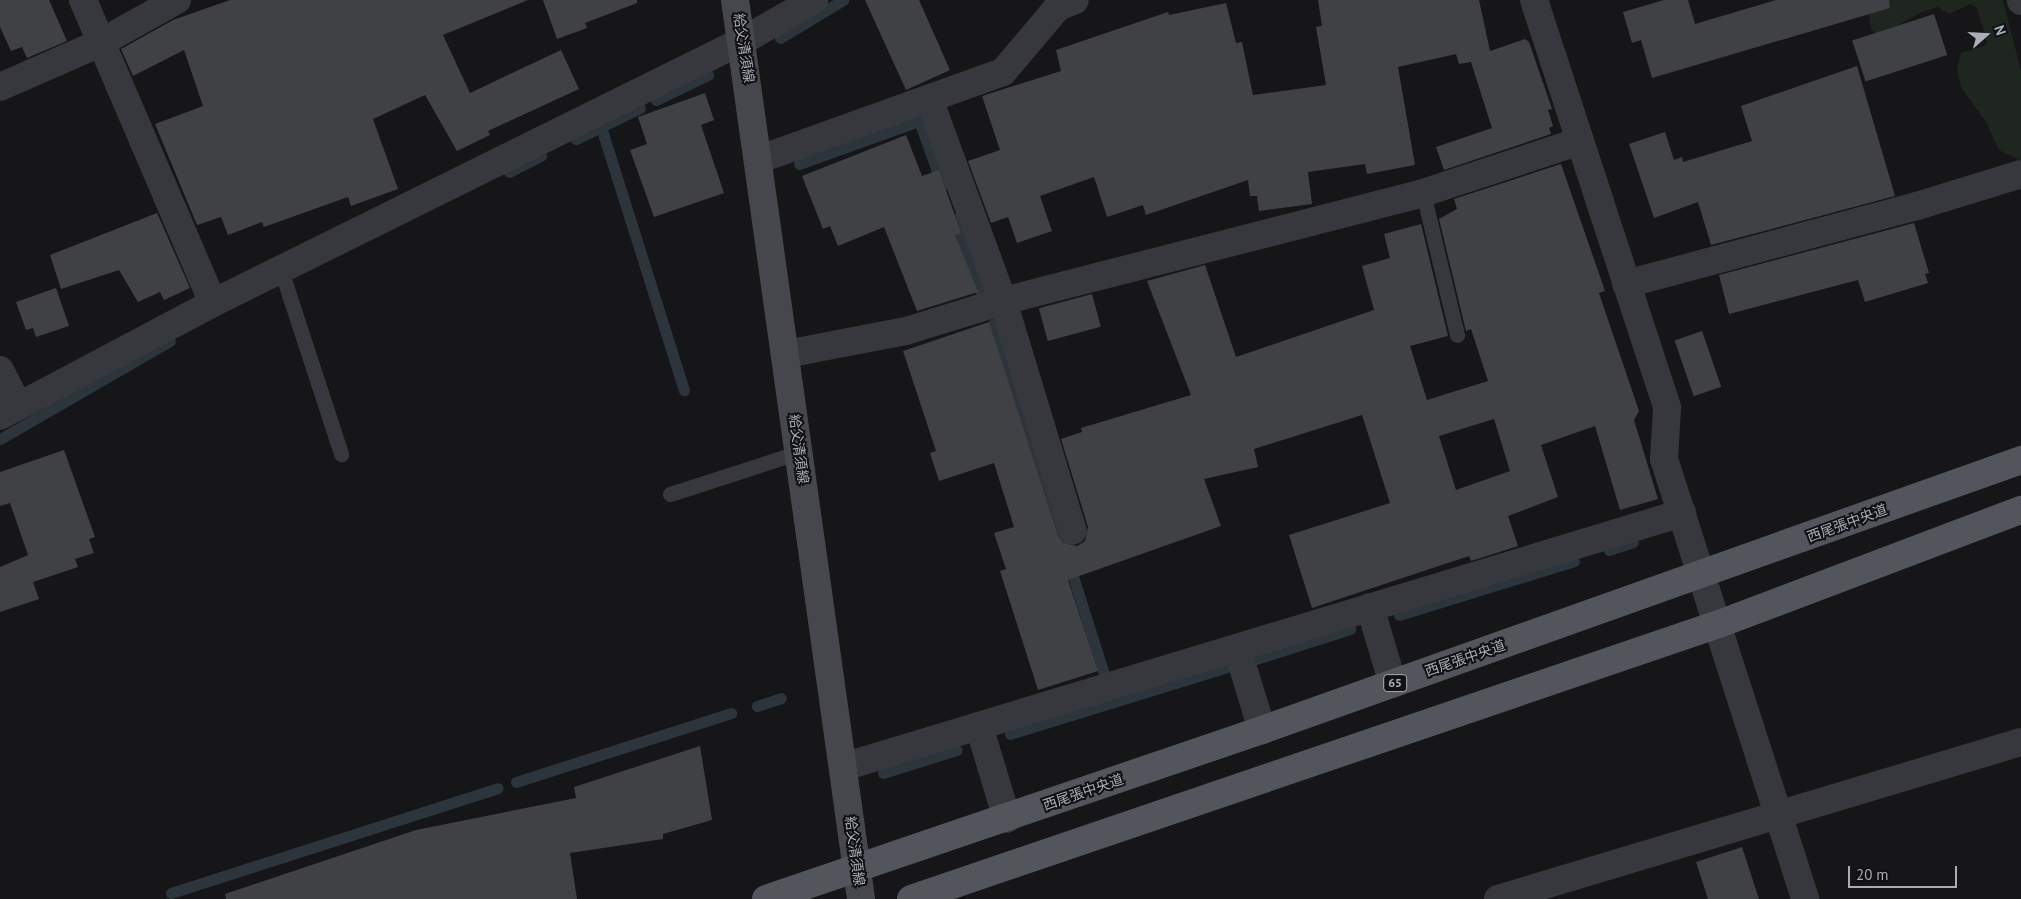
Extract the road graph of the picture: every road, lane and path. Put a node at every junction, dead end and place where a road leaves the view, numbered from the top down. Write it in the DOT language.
graph roads {
  1 [pos="83,0"];
  2 [pos="177,0"];
  3 [pos="735,0"];
  4 [pos="814,0"];
  5 [pos="1075,0"];
  6 [pos="1534,0"];
  7 [pos="744,40"];
  8 [pos="100,43"];
  9 [pos="0,88"];
  10 [pos="929,99"];
  11 [pos="1580,141"];
  12 [pos="760,159"];
  13 [pos="2021,174"];
  14 [pos="1423,193"];
  15 [pos="281,270"];
  16 [pos="1626,284"];
  17 [pos="1003,301"];
  18 [pos="213,303"];
  19 [pos="1457,336"];
  20 [pos="786,354"];
  21 [pos="0,370"];
  22 [pos="9,411"];
  23 [pos="800,452"];
  24 [pos="341,454"];
  25 [pos="2021,460"];
  26 [pos="670,494"];
  27 [pos="2021,510"];
  28 [pos="1682,513"];
  29 [pos="1073,531"];
  30 [pos="1703,575"];
  31 [pos="1370,607"];
  32 [pos="1719,624"];
  33 [pos="1237,648"];
  34 [pos="1393,684"];
  35 [pos="979,726"];
  36 [pos="1262,730"];
  37 [pos="2021,742"];
  38 [pos="843,767"];
  39 [pos="1779,816"];
  40 [pos="1006,818"];
  41 [pos="857,869"];
  42 [pos="1800,894"];
  43 [pos="766,899"];
  44 [pos="861,899"];
  45 [pos="912,899"];
  46 [pos="1498,899"];
  1 -- 8 [label="street"];
  2 -- 8 [label="street"];
  3 -- 7 [label="main road, 給父清須線"];
  4 -- 7 [label="street"];
  5 -- 10 [label="street"];
  6 -- 11 [label="street"];
  7 -- 12 [label="main road, 給父清須線"];
  7 -- 15 [label="street"];
  8 -- 9 [label="street"];
  8 -- 18 [label="street"];
  10 -- 12 [label="street"];
  10 -- 17 [label="street"];
  11 -- 14 [label="street"];
  11 -- 16 [label="street"];
  12 -- 20 [label="main road, 給父清須線"];
  13 -- 16 [label="street"];
  14 -- 17 [label="street"];
  14 -- 19 [label="lane"];
  15 -- 18 [label="street"];
  15 -- 24 [label="lane"];
  16 -- 28 [label="street"];
  17 -- 20 [label="street"];
  17 -- 29 [label="street"];
  18 -- 22 [label="street"];
  20 -- 23 [label="main road, 給父清須線"];
  21 -- 22 [label="street"];
  23 -- 26 [label="lane"];
  23 -- 38 [label="main road, 給父清須線"];
  25 -- 30 [label="main road, 西尾張中央道 / 65"];
  27 -- 32 [label="main road"];
  28 -- 30 [label="street"];
  28 -- 31 [label="street"];
  30 -- 32 [label="street"];
  30 -- 34 [label="main road, 西尾張中央道 / 65"];
  31 -- 33 [label="street"];
  31 -- 34 [label="street"];
  32 -- 39 [label="street"];
  32 -- 45 [label="main road"];
  33 -- 35 [label="street"];
  33 -- 36 [label="street"];
  34 -- 36 [label="main road, 西尾張中央道 / 65"];
  35 -- 38 [label="street"];
  35 -- 40 [label="street"];
  36 -- 40 [label="main road, 西尾張中央道 / 65"];
  37 -- 39 [label="street"];
  38 -- 41 [label="main road, 給父清須線"];
  39 -- 42 [label="street"];
  39 -- 46 [label="street"];
  40 -- 41 [label="main road, 西尾張中央道 / 65"];
  41 -- 43 [label="main road, 西尾張中央道 / 65"];
  41 -- 44 [label="main road, 給父清須線"];
}
